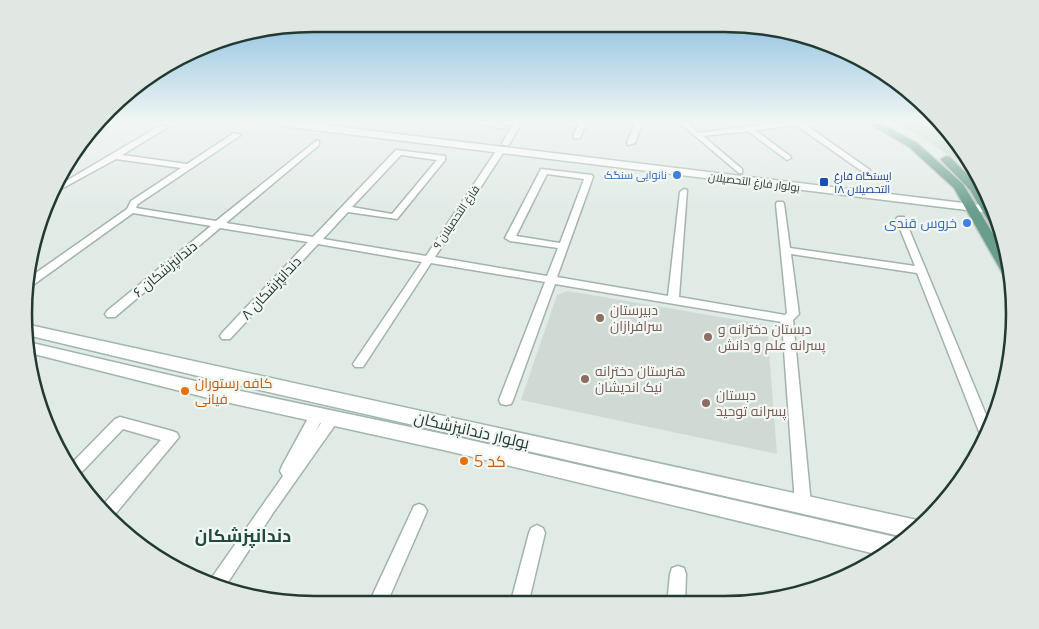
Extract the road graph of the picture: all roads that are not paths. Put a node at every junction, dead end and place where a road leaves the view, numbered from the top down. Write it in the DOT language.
graph roads {
  1 [pos="120,152"];
  2 [pos="209,152"];
  3 [pos="305,152"];
  4 [pos="399,152"];
  5 [pos="402,152"];
  6 [pos="500,152"];
  7 [pos="556,152"];
  8 [pos="564,152"];
  9 [pos="713,152"];
  10 [pos="780,152"];
  11 [pos="840,152"];
  12 [pos="921,152"];
  13 [pos="935,152"];
  14 [pos="114,156"];
  15 [pos="787,158"];
  16 [pos="188,166"];
  17 [pos="866,170"];
  18 [pos="739,171"];
  19 [pos="64,186"];
  20 [pos="684,192"];
  21 [pos="967,203"];
  22 [pos="983,203"];
  23 [pos="780,204"];
  24 [pos="985,206"];
  25 [pos="346,209"];
  26 [pos="131,210"];
  27 [pos="901,219"];
  28 [pos="219,225"];
  29 [pos="316,241"];
  30 [pos="562,246"];
  31 [pos="785,250"];
  32 [pos="428,259"];
  33 [pos="1001,259"];
  34 [pos="921,270"];
  35 [pos="35,279"];
  36 [pos="549,279"];
  37 [pos="672,300"];
  38 [pos="111,314"];
  39 [pos="788,319"];
  40 [pos="33,331"];
  41 [pos="226,336"];
  42 [pos="35,348"];
  43 [pos="359,364"];
  44 [pos="332,398"];
  45 [pos="506,400"];
  46 [pos="325,416"];
  47 [pos="983,426"];
  48 [pos="77,467"];
  49 [pos="803,504"];
  50 [pos="110,509"];
  51 [pos="419,510"];
  52 [pos="909,528"];
  53 [pos="537,533"];
  54 [pos="885,546"];
  55 [pos="678,574"];
  56 [pos="220,580"];
  57 [pos="381,596"];
  58 [pos="521,596"];
  59 [pos="677,596"];
  1 -- 14 [label="street"];
  2 -- 16 [label="street"];
  3 -- 28 [label="street, دندانپزشکان ۶"];
  4 -- 25 [label="street, دندانپزشکان ۸"];
  5 -- 25 [label="street, دندانپزشکان ۸"];
  6 -- 32 [label="street, فارغ التحصیلان ۹"];
  7 -- 21 [label="main road, بولوار فارغ التحصیلان"];
  8 -- 18 [label="main road, بولوار فارغ التحصیلان"];
  9 -- 18 [label="street"];
  10 -- 15 [label="street"];
  11 -- 17 [label="street"];
  12 -- 21 [label="main road"];
  13 -- 22 [label="main road"];
  14 -- 16 [label="street"];
  14 -- 19 [label="street"];
  16 -- 26 [label="street"];
  18 -- 21 [label="main road, بولوار فارغ التحصیلان"];
  20 -- 37 [label="street"];
  21 -- 24 [label="main road, بولوار فارغ التحصیلان"];
  21 -- 33 [label="main road"];
  23 -- 31 [label="street"];
  25 -- 29 [label="street, دندانپزشکان ۸"];
  26 -- 28 [label="street"];
  26 -- 35 [label="street"];
  27 -- 34 [label="street"];
  28 -- 29 [label="street"];
  28 -- 38 [label="street, دندانپزشکان ۶"];
  29 -- 32 [label="street"];
  29 -- 41 [label="street, دندانپزشکان ۸"];
  30 -- 30 [label="street"];
  30 -- 36 [label="street"];
  31 -- 34 [label="street"];
  31 -- 39 [label="street"];
  32 -- 36 [label="street"];
  32 -- 43 [label="street, فارغ التحصیلان ۹"];
  34 -- 47 [label="street"];
  36 -- 37 [label="street"];
  36 -- 45 [label="street"];
  37 -- 39 [label="street"];
  39 -- 49 [label="street"];
  40 -- 44 [label="main road, بولوار دندانپزشکان"];
  42 -- 46 [label="main road, بولوار دندانپزشکان"];
  44 -- 46 [label="main road"];
  44 -- 49 [label="main road, بولوار دندانپزشکان"];
  46 -- 54 [label="main road, بولوار دندانپزشکان"];
  46 -- 56 [label="street"];
  48 -- 50 [label="street"];
  49 -- 52 [label="main road, بولوار دندانپزشکان"];
  51 -- 57 [label="street"];
  53 -- 58 [label="street"];
  55 -- 59 [label="street"];
}
